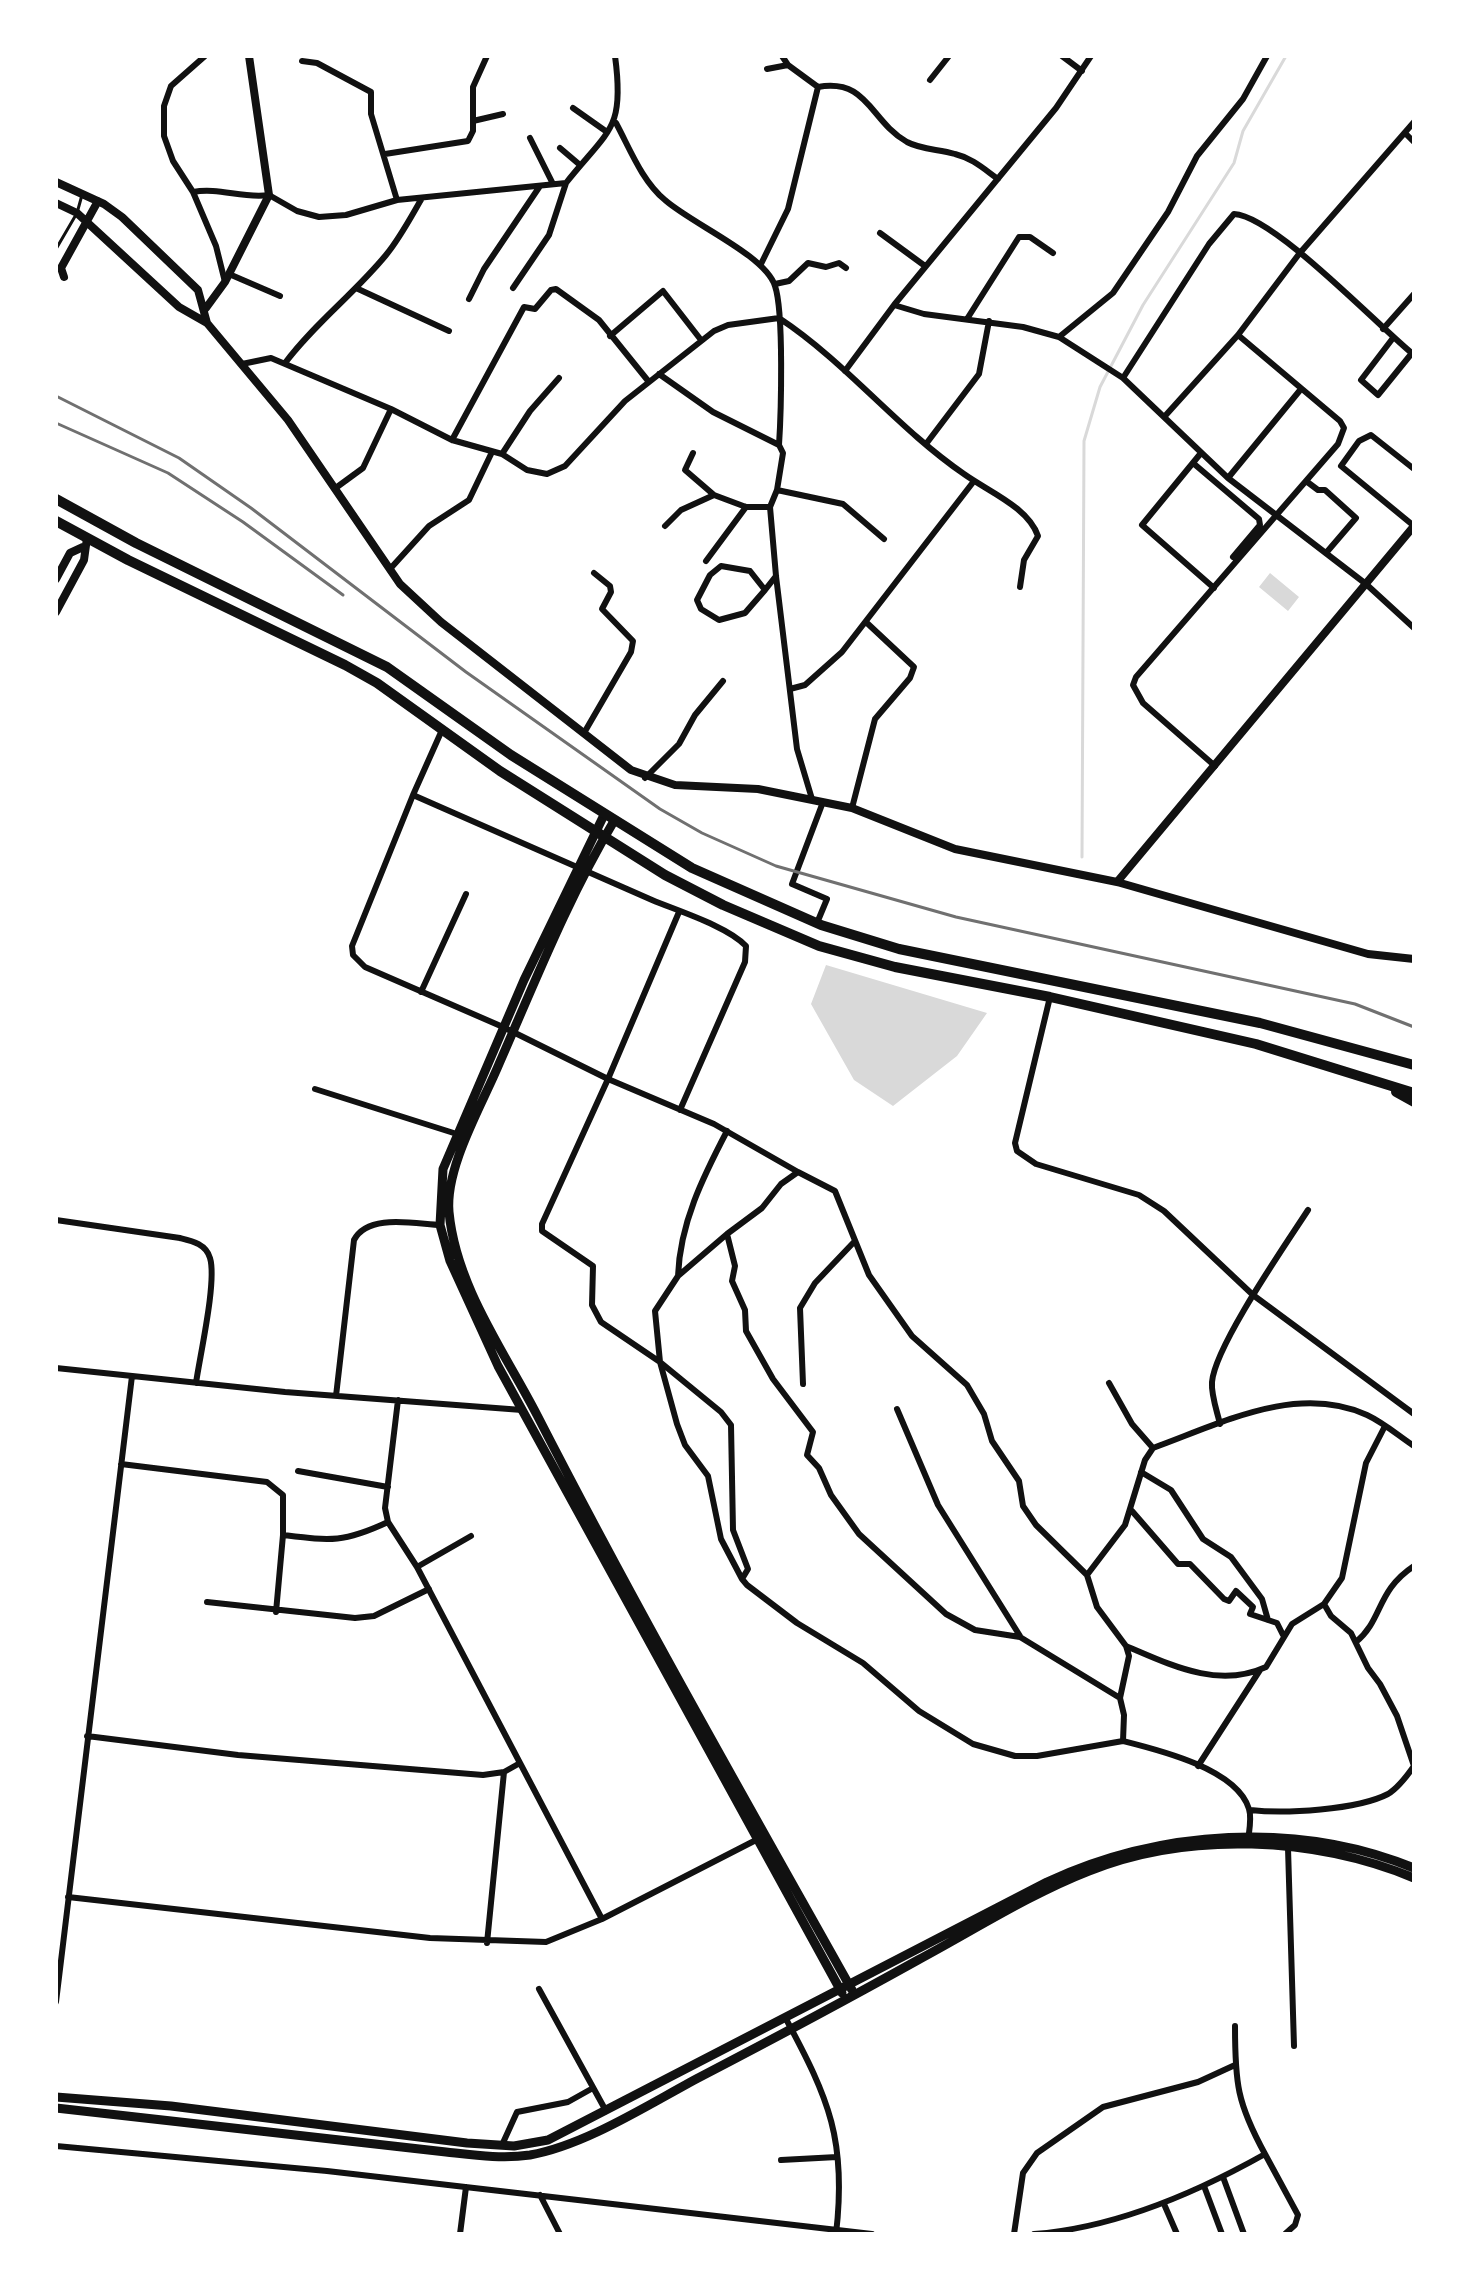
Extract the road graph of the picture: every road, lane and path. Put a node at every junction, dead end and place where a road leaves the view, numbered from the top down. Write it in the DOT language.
graph roads {
  1 [pos="205,56"];
  2 [pos="249,56"];
  3 [pos="487,56"];
  4 [pos="615,56"];
  5 [pos="782,56"];
  6 [pos="949,56"];
  7 [pos="1062,56"];
  8 [pos="1091,56"];
  9 [pos="1267,56"];
  10 [pos="302,61"];
  11 [pos="788,65"];
  12 [pos="767,69"];
  13 [pos="1082,71"];
  14 [pos="930,80"];
  15 [pos="818,87"];
  16 [pos="573,108"];
  17 [pos="503,114"];
  18 [pos="473,121"];
  19 [pos="1414,122"];
  20 [pos="616,123"];
  21 [pos="607,132"];
  22 [pos="1405,133"];
  23 [pos="530,138"];
  24 [pos="1414,142"];
  25 [pos="560,148"];
  26 [pos="385,154"];
  27 [pos="580,165"];
  28 [pos="998,179"];
  29 [pos="56,182"];
  30 [pos="566,183"];
  31 [pos="553,184"];
  32 [pos="540,186"];
  33 [pos="193,192"];
  34 [pos="83,193"];
  35 [pos="269,195"];
  36 [pos="422,198"];
  37 [pos="397,200"];
  38 [pos="98,201"];
  39 [pos="56,203"];
  40 [pos="77,213"];
  41 [pos="86,220"];
  42 [pos="880,233"];
  43 [pos="56,249"];
  44 [pos="1053,253"];
  45 [pos="1299,254"];
  46 [pos="761,264"];
  47 [pos="925,266"];
  48 [pos="846,268"];
  49 [pos="64,277"];
  50 [pos="227,278"];
  51 [pos="775,284"];
  52 [pos="356,288"];
  53 [pos="513,288"];
  54 [pos="1414,294"];
  55 [pos="280,296"];
  56 [pos="469,299"];
  57 [pos="894,305"];
  58 [pos="206,308"];
  59 [pos="779,318"];
  60 [pos="967,319"];
  61 [pos="989,321"];
  62 [pos="207,323"];
  63 [pos="1383,329"];
  64 [pos="449,331"];
  65 [pos="1238,335"];
  66 [pos="610,336"];
  67 [pos="1059,337"];
  68 [pos="1393,338"];
  69 [pos="701,340"];
  70 [pos="1413,354"];
  71 [pos="285,363"];
  72 [pos="242,364"];
  73 [pos="845,371"];
  74 [pos="659,374"];
  75 [pos="559,378"];
  76 [pos="1123,378"];
  77 [pos="649,382"];
  78 [pos="1301,389"];
  79 [pos="391,409"];
  80 [pos="1165,416"];
  81 [pos="452,440"];
  82 [pos="926,444"];
  83 [pos="779,445"];
  84 [pos="492,452"];
  85 [pos="693,453"];
  86 [pos="1201,453"];
  87 [pos="502,454"];
  88 [pos="1193,463"];
  89 [pos="1414,469"];
  90 [pos="1231,480"];
  91 [pos="974,481"];
  92 [pos="1306,481"];
  93 [pos="337,487"];
  94 [pos="777,490"];
  95 [pos="1226,492"];
  96 [pos="714,495"];
  97 [pos="56,499"];
  98 [pos="746,507"];
  99 [pos="770,507"];
  100 [pos="1276,516"];
  101 [pos="56,521"];
  102 [pos="665,526"];
  103 [pos="1414,526"];
  104 [pos="884,539"];
  105 [pos="85,543"];
  106 [pos="1326,553"];
  107 [pos="1233,557"];
  108 [pos="706,561"];
  109 [pos="390,569"];
  110 [pos="594,573"];
  111 [pos="776,576"];
  112 [pos="56,579"];
  113 [pos="1366,584"];
  114 [pos="1020,587"];
  115 [pos="1214,588"];
  116 [pos="765,590"];
  117 [pos="56,612"];
  118 [pos="867,623"];
  119 [pos="1414,628"];
  120 [pos="723,681"];
  121 [pos="790,689"];
  122 [pos="442,730"];
  123 [pos="584,733"];
  124 [pos="1215,766"];
  125 [pos="645,778"];
  126 [pos="413,795"];
  127 [pos="812,799"];
  128 [pos="823,802"];
  129 [pos="852,808"];
  130 [pos="609,818"];
  131 [pos="599,834"];
  132 [pos="582,870"];
  133 [pos="1117,882"];
  134 [pos="466,894"];
  135 [pos="679,912"];
  136 [pos="817,923"];
  137 [pos="1414,959"];
  138 [pos="421,992"];
  139 [pos="1050,997"];
  140 [pos="508,1029"];
  141 [pos="1380,1057"];
  142 [pos="1414,1065"];
  143 [pos="1414,1073"];
  144 [pos="608,1079"];
  145 [pos="1373,1080"];
  146 [pos="315,1089"];
  147 [pos="1414,1093"];
  148 [pos="1414,1102"];
  149 [pos="680,1110"];
  150 [pos="727,1131"];
  151 [pos="462,1136"];
  152 [pos="798,1172"];
  153 [pos="1308,1210"];
  154 [pos="56,1220"];
  155 [pos="440,1225"];
  156 [pos="452,1225"];
  157 [pos="727,1234"];
  158 [pos="854,1242"];
  159 [pos="678,1276"];
  160 [pos="1253,1295"];
  161 [pos="469,1296"];
  162 [pos="660,1362"];
  163 [pos="56,1368"];
  164 [pos="132,1376"];
  165 [pos="196,1383"];
  166 [pos="1109,1383"];
  167 [pos="803,1384"];
  168 [pos="336,1396"];
  169 [pos="398,1400"];
  170 [pos="897,1409"];
  171 [pos="524,1410"];
  172 [pos="535,1411"];
  173 [pos="1414,1414"];
  174 [pos="1220,1424"];
  175 [pos="1385,1426"];
  176 [pos="1414,1446"];
  177 [pos="1153,1448"];
  178 [pos="121,1464"];
  179 [pos="298,1471"];
  180 [pos="1141,1472"];
  181 [pos="388,1487"];
  182 [pos="571,1492"];
  183 [pos="1132,1511"];
  184 [pos="388,1522"];
  185 [pos="283,1535"];
  186 [pos="471,1536"];
  187 [pos="1414,1566"];
  188 [pos="417,1567"];
  189 [pos="1087,1575"];
  190 [pos="742,1579"];
  191 [pos="429,1589"];
  192 [pos="207,1602"];
  193 [pos="1324,1604"];
  194 [pos="276,1612"];
  195 [pos="1268,1620"];
  196 [pos="1283,1635"];
  197 [pos="1020,1637"];
  198 [pos="1356,1642"];
  199 [pos="1126,1646"];
  200 [pos="1260,1670"];
  201 [pos="1120,1698"];
  202 [pos="87,1736"];
  203 [pos="1123,1741"];
  204 [pos="520,1763"];
  205 [pos="1198,1766"];
  206 [pos="504,1772"];
  207 [pos="1250,1810"];
  208 [pos="760,1838"];
  209 [pos="1248,1841"];
  210 [pos="1288,1848"];
  211 [pos="1414,1868"];
  212 [pos="1414,1878"];
  213 [pos="68,1897"];
  214 [pos="602,1919"];
  215 [pos="487,1943"];
  216 [pos="844,1988"];
  217 [pos="539,1989"];
  218 [pos="850,1997"];
  219 [pos="56,2002"];
  220 [pos="786,2019"];
  221 [pos="1235,2026"];
  222 [pos="791,2029"];
  223 [pos="1294,2046"];
  224 [pos="1235,2065"];
  225 [pos="593,2088"];
  226 [pos="56,2097"];
  227 [pos="56,2108"];
  228 [pos="606,2111"];
  229 [pos="502,2145"];
  230 [pos="56,2146"];
  231 [pos="1265,2154"];
  232 [pos="837,2157"];
  233 [pos="781,2160"];
  234 [pos="1223,2177"];
  235 [pos="1204,2186"];
  236 [pos="466,2187"];
  237 [pos="540,2195"];
  238 [pos="1164,2204"];
  239 [pos="836,2231"];
  240 [pos="460,2234"];
  241 [pos="560,2234"];
  242 [pos="872,2234"];
  243 [pos="1014,2234"];
  244 [pos="1034,2234"];
  245 [pos="1177,2234"];
  246 [pos="1222,2234"];
  247 [pos="1244,2234"];
  248 [pos="1285,2234"];
  1 -- 33 [label="street"];
  2 -- 35 [label="street"];
  3 -- 18 [label="street"];
  4 -- 20 [label="street"];
  5 -- 11 [label="street"];
  6 -- 14 [label="street"];
  7 -- 13 [label="street"];
  8 -- 13 [label="street"];
  9 -- 67 [label="street"];
  10 -- 26 [label="street"];
  11 -- 12 [label="street"];
  11 -- 15 [label="street"];
  13 -- 28 [label="street"];
  15 -- 28 [label="street"];
  15 -- 46 [label="street"];
  16 -- 21 [label="street"];
  17 -- 18 [label="street"];
  18 -- 26 [label="street"];
  19 -- 22 [label="street"];
  20 -- 21 [label="street"];
  20 -- 46 [label="street"];
  21 -- 27 [label="street"];
  22 -- 24 [label="street"];
  22 -- 45 [label="street"];
  23 -- 31 [label="street"];
  25 -- 27 [label="street"];
  26 -- 37 [label="street"];
  27 -- 30 [label="street"];
  28 -- 47 [label="street"];
  29 -- 34 [label="street"];
  30 -- 31 [label="street"];
  30 -- 53 [label="street"];
  31 -- 32 [label="street"];
  32 -- 36 [label="street"];
  32 -- 56 [label="street"];
  33 -- 35 [label="street"];
  33 -- 50 [label="street"];
  34 -- 38 [label="street"];
  34 -- 40 [label="lane"];
  35 -- 37 [label="street"];
  35 -- 50 [label="street"];
  36 -- 37 [label="street"];
  36 -- 52 [label="street"];
  38 -- 41 [label="street"];
  38 -- 58 [label="street"];
  39 -- 40 [label="street"];
  40 -- 41 [label="street"];
  40 -- 43 [label="lane"];
  41 -- 49 [label="street"];
  41 -- 62 [label="street"];
  42 -- 47 [label="street"];
  44 -- 60 [label="street"];
  45 -- 63 [label="street"];
  45 -- 65 [label="street"];
  45 -- 76 [label="street"];
  46 -- 51 [label="street"];
  47 -- 57 [label="street"];
  48 -- 51 [label="street"];
  50 -- 55 [label="street"];
  50 -- 58 [label="street"];
  51 -- 59 [label="street"];
  52 -- 64 [label="street"];
  52 -- 71 [label="street"];
  54 -- 63 [label="street"];
  57 -- 60 [label="street"];
  57 -- 73 [label="street"];
  58 -- 62 [label="street"];
  59 -- 69 [label="street"];
  59 -- 73 [label="street"];
  59 -- 83 [label="street"];
  60 -- 61 [label="street"];
  61 -- 67 [label="street"];
  61 -- 82 [label="street"];
  62 -- 72 [label="street"];
  63 -- 68 [label="street"];
  65 -- 78 [label="street"];
  65 -- 80 [label="street"];
  66 -- 69 [label="street"];
  66 -- 77 [label="street"];
  66 -- 81 [label="street"];
  67 -- 76 [label="street"];
  68 -- 70 [label="street"];
  68 -- 70 [label="street"];
  69 -- 74 [label="street"];
  71 -- 72 [label="street"];
  71 -- 79 [label="street"];
  72 -- 93 [label="street"];
  73 -- 82 [label="street"];
  74 -- 77 [label="street"];
  74 -- 83 [label="street"];
  75 -- 87 [label="street"];
  76 -- 80 [label="street"];
  77 -- 87 [label="street"];
  78 -- 90 [label="street"];
  78 -- 92 [label="street"];
  79 -- 81 [label="street"];
  79 -- 93 [label="street"];
  80 -- 86 [label="street"];
  81 -- 84 [label="street"];
  82 -- 91 [label="street"];
  83 -- 94 [label="street"];
  84 -- 87 [label="street"];
  84 -- 109 [label="street"];
  85 -- 96 [label="street"];
  86 -- 88 [label="street"];
  86 -- 90 [label="street"];
  88 -- 95 [label="street"];
  88 -- 115 [label="street"];
  89 -- 103 [label="street"];
  90 -- 95 [label="street"];
  90 -- 100 [label="street"];
  91 -- 114 [label="street"];
  91 -- 118 [label="street"];
  92 -- 100 [label="street"];
  92 -- 106 [label="street"];
  93 -- 109 [label="street"];
  94 -- 99 [label="street"];
  94 -- 104 [label="street"];
  95 -- 107 [label="street"];
  96 -- 98 [label="street"];
  96 -- 102 [label="street"];
  97 -- 130 [label="main road"];
  98 -- 99 [label="street"];
  98 -- 108 [label="street"];
  99 -- 111 [label="street"];
  100 -- 106 [label="street"];
  100 -- 115 [label="street"];
  101 -- 105 [label="main road"];
  103 -- 113 [label="street"];
  105 -- 112 [label="street"];
  105 -- 117 [label="street"];
  105 -- 122 [label="main road"];
  106 -- 113 [label="street"];
  109 -- 123 [label="street"];
  110 -- 123 [label="street"];
  111 -- 116 [label="street"];
  111 -- 121 [label="street"];
  113 -- 119 [label="street"];
  113 -- 124 [label="street"];
  115 -- 124 [label="street"];
  116 -- 116 [label="street"];
  118 -- 121 [label="street"];
  118 -- 129 [label="street"];
  120 -- 125 [label="street"];
  121 -- 127 [label="street"];
  122 -- 126 [label="street"];
  122 -- 131 [label="main road"];
  123 -- 125 [label="street"];
  124 -- 133 [label="street"];
  125 -- 127 [label="street"];
  126 -- 132 [label="street"];
  126 -- 138 [label="street"];
  127 -- 128 [label="street"];
  128 -- 129 [label="street"];
  128 -- 136 [label="street"];
  129 -- 133 [label="street"];
  130 -- 131 [label="main road"];
  130 -- 136 [label="main road"];
  131 -- 132 [label="main road"];
  131 -- 139 [label="main road"];
  132 -- 135 [label="street"];
  132 -- 140 [label="main road"];
  133 -- 137 [label="street"];
  134 -- 138 [label="street"];
  135 -- 144 [label="street"];
  135 -- 149 [label="street"];
  136 -- 141 [label="main road"];
  138 -- 140 [label="street"];
  139 -- 145 [label="main road"];
  139 -- 160 [label="street"];
  140 -- 144 [label="street"];
  140 -- 151 [label="main road"];
  141 -- 142 [label="main road"];
  141 -- 143 [label="main road"];
  144 -- 149 [label="street"];
  144 -- 162 [label="street"];
  145 -- 147 [label="main road"];
  145 -- 148 [label="main road"];
  146 -- 151 [label="street"];
  149 -- 150 [label="street"];
  150 -- 152 [label="street"];
  150 -- 159 [label="street"];
  151 -- 155 [label="main road"];
  151 -- 156 [label="main road"];
  152 -- 157 [label="street"];
  152 -- 158 [label="street"];
  153 -- 160 [label="street"];
  154 -- 165 [label="street"];
  155 -- 156 [label="street"];
  155 -- 161 [label="main road"];
  155 -- 168 [label="street"];
  156 -- 161 [label="main road"];
  157 -- 159 [label="street"];
  157 -- 197 [label="street"];
  158 -- 167 [label="street"];
  158 -- 189 [label="street"];
  159 -- 162 [label="street"];
  160 -- 173 [label="street"];
  160 -- 174 [label="street"];
  161 -- 171 [label="main road"];
  161 -- 172 [label="main road"];
  162 -- 190 [label="street"];
  162 -- 190 [label="street"];
  163 -- 164 [label="street"];
  164 -- 165 [label="street"];
  164 -- 178 [label="street"];
  165 -- 168 [label="street"];
  166 -- 177 [label="street"];
  168 -- 169 [label="street"];
  169 -- 171 [label="street"];
  169 -- 181 [label="street"];
  170 -- 197 [label="street"];
  171 -- 172 [label="street"];
  171 -- 182 [label="main road"];
  172 -- 182 [label="main road"];
  174 -- 175 [label="street"];
  174 -- 177 [label="street"];
  175 -- 176 [label="street"];
  175 -- 193 [label="street"];
  177 -- 180 [label="street"];
  178 -- 185 [label="street"];
  178 -- 202 [label="street"];
  179 -- 181 [label="street"];
  180 -- 183 [label="street"];
  180 -- 195 [label="street"];
  181 -- 184 [label="street"];
  182 -- 208 [label="main road"];
  183 -- 189 [label="street"];
  183 -- 195 [label="street"];
  184 -- 185 [label="street"];
  184 -- 188 [label="street"];
  185 -- 194 [label="street"];
  186 -- 188 [label="street"];
  187 -- 198 [label="street"];
  188 -- 191 [label="street"];
  189 -- 199 [label="street"];
  190 -- 203 [label="street"];
  191 -- 194 [label="street"];
  191 -- 204 [label="street"];
  192 -- 194 [label="street"];
  193 -- 196 [label="street"];
  193 -- 198 [label="street"];
  195 -- 196 [label="street"];
  196 -- 200 [label="street"];
  197 -- 201 [label="street"];
  198 -- 207 [label="street"];
  199 -- 200 [label="street"];
  199 -- 201 [label="street"];
  200 -- 205 [label="street"];
  201 -- 203 [label="street"];
  202 -- 206 [label="street"];
  202 -- 213 [label="street"];
  203 -- 205 [label="street"];
  204 -- 206 [label="street"];
  204 -- 214 [label="street"];
  205 -- 207 [label="street"];
  206 -- 215 [label="street"];
  207 -- 209 [label="street"];
  208 -- 214 [label="street"];
  208 -- 216 [label="main road"];
  209 -- 210 [label="main road"];
  209 -- 211 [label="main road"];
  209 -- 216 [label="main road"];
  209 -- 218 [label="main road"];
  210 -- 212 [label="main road"];
  210 -- 223 [label="street"];
  213 -- 215 [label="street"];
  213 -- 219 [label="street"];
  214 -- 215 [label="street"];
  216 -- 218 [label="main road"];
  216 -- 220 [label="main road"];
  217 -- 225 [label="street"];
  218 -- 222 [label="main road"];
  220 -- 222 [label="street"];
  220 -- 228 [label="main road"];
  221 -- 224 [label="street"];
  222 -- 227 [label="main road"];
  222 -- 232 [label="street"];
  224 -- 231 [label="street"];
  224 -- 243 [label="street"];
  225 -- 228 [label="street"];
  225 -- 229 [label="street"];
  226 -- 229 [label="main road"];
  228 -- 229 [label="main road"];
  230 -- 236 [label="street"];
  231 -- 234 [label="street"];
  231 -- 248 [label="street"];
  232 -- 233 [label="street"];
  232 -- 239 [label="street"];
  234 -- 235 [label="street"];
  234 -- 247 [label="street"];
  235 -- 238 [label="street"];
  235 -- 246 [label="street"];
  236 -- 237 [label="street"];
  236 -- 240 [label="street"];
  237 -- 239 [label="street"];
  237 -- 241 [label="street"];
  238 -- 244 [label="street"];
  238 -- 245 [label="street"];
  239 -- 242 [label="street"];
}
